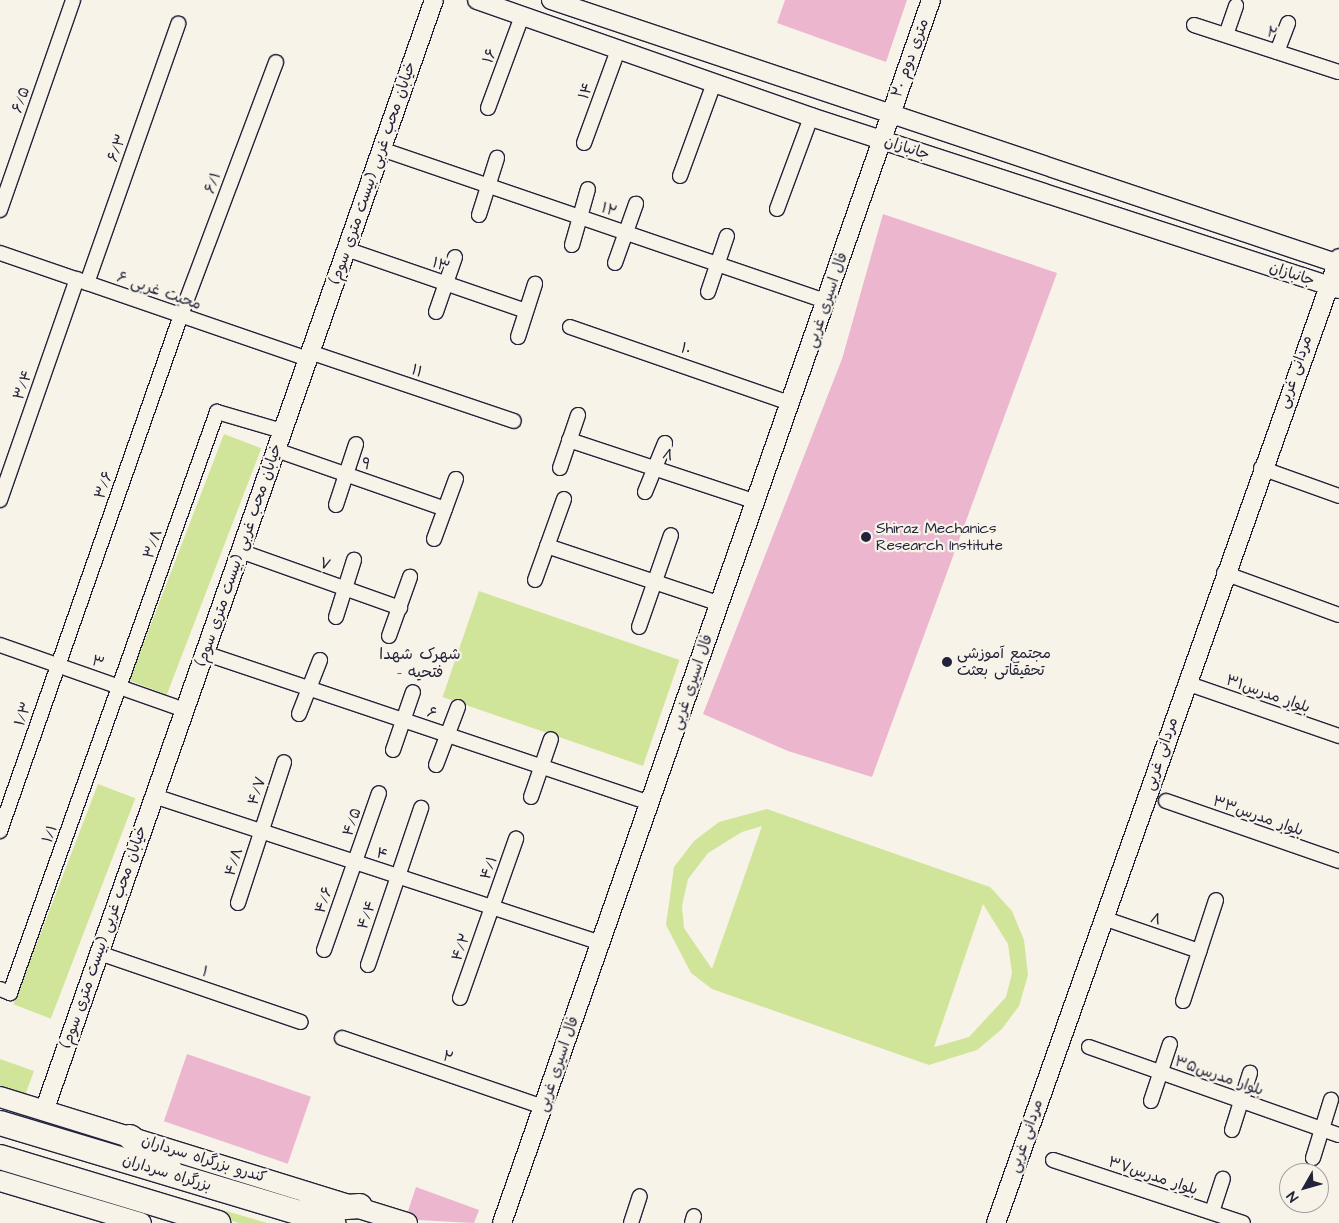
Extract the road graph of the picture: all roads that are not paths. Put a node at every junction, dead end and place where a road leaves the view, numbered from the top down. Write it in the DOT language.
graph roads {
  1 [pos="73,0"];
  2 [pos="434,0"];
  3 [pos="477,0"];
  4 [pos="551,0"];
  5 [pos="931,0"];
  6 [pos="1236,6"];
  7 [pos="522,16"];
  8 [pos="1288,23"];
  9 [pos="178,24"];
  10 [pos="1194,25"];
  11 [pos="1226,35"];
  12 [pos="618,50"];
  13 [pos="1277,52"];
  14 [pos="276,62"];
  15 [pos="1339,72"];
  16 [pos="714,83"];
  17 [pos="488,108"];
  18 [pos="811,117"];
  19 [pos="890,117"];
  20 [pos="882,141"];
  21 [pos="584,144"];
  22 [pos="381,149"];
  23 [pos="497,158"];
  24 [pos="680,176"];
  25 [pos="488,186"];
  26 [pos="588,189"];
  27 [pos="636,204"];
  28 [pos="777,209"];
  29 [pos="0,210"];
  30 [pos="479,215"];
  31 [pos="580,217"];
  32 [pos="626,233"];
  33 [pos="727,236"];
  34 [pos="572,245"];
  35 [pos="346,249"];
  36 [pos="0,253"];
  37 [pos="455,257"];
  38 [pos="1338,262"];
  39 [pos="615,263"];
  40 [pos="718,264"];
  41 [pos="82,281"];
  42 [pos="446,284"];
  43 [pos="535,284"];
  44 [pos="1332,287"];
  45 [pos="708,292"];
  46 [pos="826,301"];
  47 [pos="526,311"];
  48 [pos="436,312"];
  49 [pos="181,315"];
  50 [pos="570,327"];
  51 [pos="518,337"];
  52 [pos="309,356"];
  53 [pos="790,403"];
  54 [pos="578,415"];
  55 [pos="514,422"];
  56 [pos="282,431"];
  57 [pos="569,440"];
  58 [pos="665,443"];
  59 [pos="356,444"];
  60 [pos="276,450"];
  61 [pos="560,468"];
  62 [pos="655,468"];
  63 [pos="1261,468"];
  64 [pos="346,474"];
  65 [pos="456,480"];
  66 [pos="646,492"];
  67 [pos="1338,492"];
  68 [pos="564,499"];
  69 [pos="0,500"];
  70 [pos="756,502"];
  71 [pos="336,505"];
  72 [pos="445,509"];
  73 [pos="671,535"];
  74 [pos="434,539"];
  75 [pos="547,546"];
  76 [pos="240,551"];
  77 [pos="354,560"];
  78 [pos="1224,574"];
  79 [pos="410,577"];
  80 [pos="535,580"];
  81 [pos="654,582"];
  82 [pos="345,588"];
  83 [pos="720,604"];
  84 [pos="400,608"];
  85 [pos="1339,615"];
  86 [pos="336,617"];
  87 [pos="639,626"];
  88 [pos="389,636"];
  89 [pos="0,645"];
  90 [pos="204,653"];
  91 [pos="320,660"];
  92 [pos="57,665"];
  93 [pos="1186,683"];
  94 [pos="120,687"];
  95 [pos="309,688"];
  96 [pos="413,692"];
  97 [pos="458,707"];
  98 [pos="184,710"];
  99 [pos="299,714"];
  100 [pos="403,720"];
  101 [pos="447,735"];
  102 [pos="1339,736"];
  103 [pos="551,739"];
  104 [pos="392,750"];
  105 [pos="284,762"];
  106 [pos="436,766"];
  107 [pos="541,767"];
  108 [pos="379,793"];
  109 [pos="154,796"];
  110 [pos="531,797"];
  111 [pos="1166,801"];
  112 [pos="649,803"];
  113 [pos="421,808"];
  114 [pos="0,831"];
  115 [pos="261,831"];
  116 [pos="516,839"];
  117 [pos="1339,861"];
  118 [pos="355,862"];
  119 [pos="398,876"];
  120 [pos="1216,900"];
  121 [pos="238,903"];
  122 [pos="492,908"];
  123 [pos="1103,918"];
  124 [pos="600,943"];
  125 [pos="324,950"];
  126 [pos="1199,950"];
  127 [pos="99,953"];
  128 [pos="368,965"];
  129 [pos="5,991"];
  130 [pos="460,998"];
  131 [pos="1183,1001"];
  132 [pos="301,1022"];
  133 [pos="342,1038"];
  134 [pos="1170,1044"];
  135 [pos="1089,1047"];
  136 [pos="1160,1072"];
  137 [pos="1250,1072"];
  138 [pos="0,1098"];
  139 [pos="1332,1100"];
  140 [pos="1151,1101"];
  141 [pos="1241,1101"];
  142 [pos="543,1106"];
  143 [pos="44,1111"];
  144 [pos="0,1123"];
  145 [pos="1322,1129"];
  146 [pos="1232,1130"];
  147 [pos="1339,1135"];
  148 [pos="130,1137"];
  149 [pos="60,1141"];
  150 [pos="0,1157"];
  151 [pos="1313,1158"];
  152 [pos="1053,1160"];
  153 [pos="51,1172"];
  154 [pos="180,1177"];
  155 [pos="1223,1179"];
  156 [pos="0,1180"];
  157 [pos="640,1196"];
  158 [pos="360,1206"];
  159 [pos="294,1211"];
  160 [pos="1212,1212"];
  161 [pos="141,1223"];
  162 [pos="218,1223"];
  163 [pos="333,1223"];
  164 [pos="407,1223"];
  165 [pos="502,1223"];
  166 [pos="631,1223"];
  167 [pos="996,1223"];
  168 [pos="1243,1223"];
  1 -- 29 [label="street, ۶/۵"];
  2 -- 22 [label="street, خیابان محب غربی (بیست متری سوم)"];
  3 -- 7 [label="street, جانبازان"];
  4 -- 19 [label="street, جانبازان"];
  5 -- 19 [label="street, ۲۰ متری دوم"];
  6 -- 11 [label="street"];
  7 -- 12 [label="street, جانبازان"];
  7 -- 17 [label="street, ۱۶"];
  8 -- 13 [label="street"];
  9 -- 41 [label="street, ۶/۳"];
  10 -- 11 [label="street, ۲"];
  11 -- 13 [label="street, ۲"];
  12 -- 16 [label="street, جانبازان"];
  12 -- 21 [label="street, ۱۴"];
  13 -- 15 [label="street, ۲"];
  14 -- 49 [label="street, ۶/۱"];
  16 -- 18 [label="street, جانبازان"];
  16 -- 24 [label="street"];
  18 -- 20 [label="street, جانبازان"];
  18 -- 28 [label="street"];
  19 -- 20 [label="street, ۲۰ متری دوم"];
  19 -- 38 [label="street, جانبازان"];
  20 -- 44 [label="street, جانبازان"];
  20 -- 46 [label="street, فال اسیری غربی"];
  22 -- 25 [label="street, ۱۲"];
  22 -- 35 [label="street, خیابان محب غربی (بیست متری سوم)"];
  23 -- 25 [label="street"];
  25 -- 30 [label="street"];
  25 -- 31 [label="street, ۱۲"];
  26 -- 31 [label="street"];
  27 -- 32 [label="street"];
  31 -- 32 [label="street, ۱۲"];
  31 -- 34 [label="street"];
  32 -- 39 [label="street"];
  32 -- 40 [label="street, ۱۲"];
  33 -- 40 [label="street"];
  35 -- 42 [label="street, ۱۳"];
  35 -- 52 [label="street, خیابان محب غربی (بیست متری سوم)"];
  36 -- 41 [label="street, محبت غربی ۶"];
  37 -- 42 [label="street"];
  38 -- 44 [label="street, مردانی غربی"];
  40 -- 45 [label="street"];
  40 -- 46 [label="street, ۱۲"];
  41 -- 49 [label="street, محبت غربی ۶"];
  41 -- 69 [label="street, ۳/۴"];
  42 -- 47 [label="street, ۱۳"];
  42 -- 48 [label="street"];
  43 -- 47 [label="street"];
  44 -- 63 [label="street, مردانی غربی"];
  46 -- 53 [label="street, فال اسیری غربی"];
  47 -- 51 [label="street"];
  49 -- 52 [label="street, محبت غربی ۶"];
  49 -- 92 [label="street, ۳/۶"];
  50 -- 53 [label="street, ۱۰"];
  52 -- 55 [label="street, ۱۱"];
  52 -- 56 [label="street, خیابان محب غربی (بیست متری سوم)"];
  53 -- 70 [label="street, فال اسیری غربی"];
  54 -- 57 [label="street"];
  56 -- 60 [label="street, خیابان محب غربی (بیست متری سوم)"];
  56 -- 94 [label="street, ۳/۸"];
  57 -- 61 [label="street"];
  57 -- 62 [label="street, ۸"];
  58 -- 62 [label="street"];
  59 -- 64 [label="street"];
  60 -- 64 [label="street, ۹"];
  60 -- 76 [label="street, خیابان محب غربی (بیست متری سوم)"];
  62 -- 66 [label="street"];
  62 -- 70 [label="street, ۸"];
  63 -- 67 [label="street"];
  63 -- 78 [label="street, مردانی غربی"];
  64 -- 71 [label="street"];
  64 -- 72 [label="street, ۹"];
  65 -- 72 [label="street"];
  68 -- 75 [label="street"];
  70 -- 83 [label="street, فال اسیری غربی"];
  72 -- 74 [label="street"];
  73 -- 81 [label="street"];
  75 -- 80 [label="street"];
  75 -- 81 [label="street"];
  76 -- 82 [label="street, ۷"];
  76 -- 90 [label="street, خیابان محب غربی (بیست متری سوم)"];
  77 -- 82 [label="street"];
  78 -- 85 [label="street"];
  78 -- 93 [label="street, مردانی غربی"];
  79 -- 84 [label="street"];
  81 -- 83 [label="street"];
  81 -- 87 [label="street"];
  82 -- 84 [label="street, ۷"];
  82 -- 86 [label="street"];
  83 -- 112 [label="street, فال اسیری غربی"];
  84 -- 88 [label="street"];
  89 -- 92 [label="street, ۳"];
  90 -- 95 [label="street, ۶"];
  90 -- 98 [label="street, خیابان محب غربی (بیست متری سوم)"];
  91 -- 95 [label="street"];
  92 -- 94 [label="street, ۳"];
  92 -- 114 [label="street, ۱/۳"];
  93 -- 102 [label="street, بلوار مدرس۳۱"];
  93 -- 123 [label="street, مردانی غربی"];
  94 -- 98 [label="street, ۳"];
  94 -- 129 [label="street, ۱/۱"];
  95 -- 99 [label="street"];
  95 -- 100 [label="street, ۶"];
  96 -- 100 [label="street"];
  97 -- 101 [label="street"];
  98 -- 109 [label="street, خیابان محب غربی (بیست متری سوم)"];
  100 -- 101 [label="street, ۶"];
  100 -- 104 [label="street"];
  101 -- 106 [label="street"];
  101 -- 107 [label="street, ۶"];
  103 -- 107 [label="street"];
  105 -- 115 [label="street, ۴/۷"];
  107 -- 110 [label="street"];
  107 -- 112 [label="street, ۶"];
  108 -- 118 [label="street, ۴/۵"];
  109 -- 115 [label="street, ۴"];
  109 -- 127 [label="street, خیابان محب غربی (بیست متری سوم)"];
  111 -- 117 [label="street, بلوار مدرس۳۳"];
  112 -- 124 [label="street, فال اسیری غربی"];
  113 -- 119 [label="street, ۴/۴"];
  115 -- 118 [label="street, ۴"];
  115 -- 121 [label="street, ۴/۸"];
  116 -- 122 [label="street, ۴/۱"];
  118 -- 119 [label="street, ۴"];
  118 -- 125 [label="street, ۴/۶"];
  119 -- 122 [label="street, ۴"];
  119 -- 128 [label="street, ۴/۴"];
  120 -- 126 [label="street"];
  122 -- 124 [label="street, ۴"];
  122 -- 130 [label="street, ۴/۲"];
  123 -- 126 [label="street, ۸"];
  123 -- 167 [label="street, مردانی غربی"];
  124 -- 142 [label="street, فال اسیری غربی"];
  126 -- 131 [label="street"];
  127 -- 132 [label="street, ۱"];
  127 -- 143 [label="street, خیابان محب غربی (بیست متری سوم)"];
  133 -- 142 [label="street, ۲"];
  134 -- 136 [label="street"];
  135 -- 136 [label="street, بلوار مدرس۳۵"];
  136 -- 140 [label="street"];
  136 -- 141 [label="street, بلوار مدرس۳۵"];
  137 -- 141 [label="street"];
  138 -- 143 [label="main road, کندرو بزرگراه سرداران"];
  139 -- 145 [label="street"];
  141 -- 145 [label="street, بلوار مدرس۳۵"];
  141 -- 146 [label="street"];
  142 -- 165 [label="street, فال اسیری غربی"];
  143 -- 148 [label="main road, کندرو بزرگراه سرداران"];
  144 -- 149 [label="highway, بزرگراه سرداران"];
  145 -- 147 [label="street, بلوار مدرس۳۵"];
  145 -- 151 [label="street"];
  148 -- 154 [label="highway"];
  148 -- 158 [label="main road, کندرو بزرگراه سرداران"];
  149 -- 153 [label="highway"];
  149 -- 154 [label="highway, بزرگراه سرداران"];
  150 -- 153 [label="highway"];
  152 -- 160 [label="street, بلوار مدرس۳۷"];
  153 -- 162 [label="highway"];
  154 -- 159 [label="highway, بزرگراه سرداران"];
  155 -- 160 [label="street"];
  156 -- 161 [label="main road"];
  157 -- 166 [label="street"];
  158 -- 159 [label="highway"];
  158 -- 164 [label="main road, کندرو بزرگراه سرداران"];
  159 -- 163 [label="highway, بزرگراه سرداران"];
  160 -- 168 [label="street, بلوار مدرس۳۷"];
}
